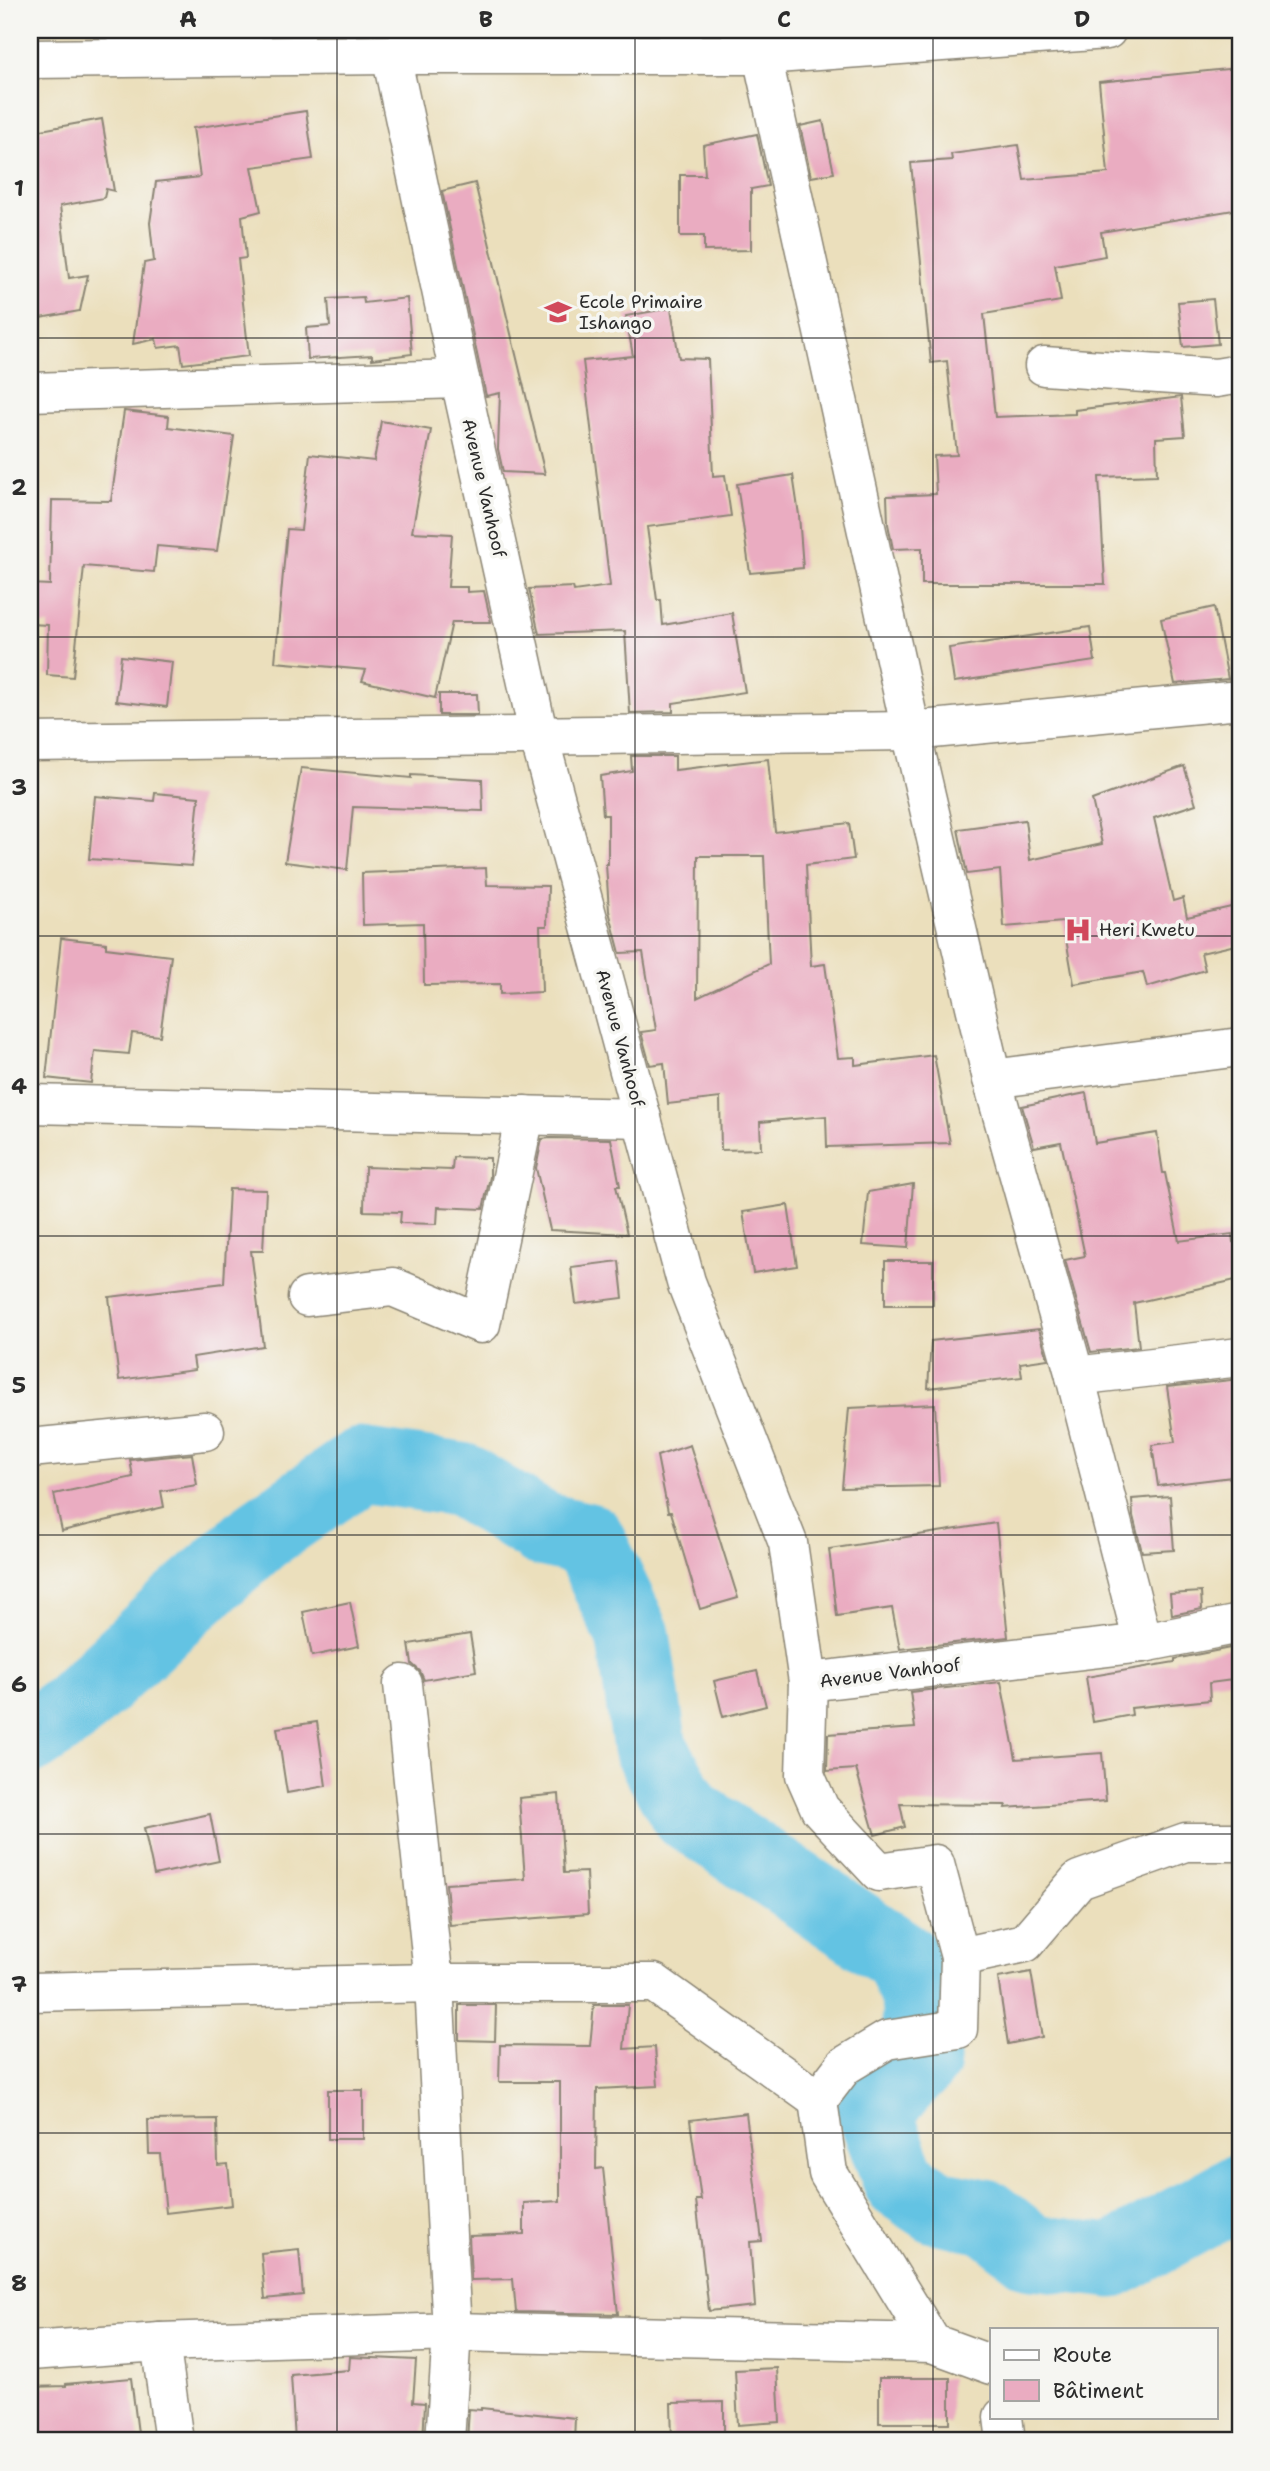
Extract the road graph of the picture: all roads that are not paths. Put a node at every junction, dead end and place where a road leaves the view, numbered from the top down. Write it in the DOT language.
graph roads {
  1 [pos="1107,30"];
  2 [pos="391,55"];
  3 [pos="762,55"];
  4 [pos="30,59"];
  5 [pos="1044,366"];
  6 [pos="1240,373"];
  7 [pos="460,379"];
  8 [pos="30,392"];
  9 [pos="1240,700"];
  10 [pos="911,731"];
  11 [pos="539,737"];
  12 [pos="30,742"];
  13 [pos="1240,1047"];
  14 [pos="992,1079"];
  15 [pos="30,1104"];
  16 [pos="525,1115"];
  17 [pos="642,1118"];
  18 [pos="307,1297"];
  19 [pos="1240,1357"];
  20 [pos="1076,1376"];
  21 [pos="205,1431"];
  22 [pos="30,1448"];
  23 [pos="1240,1624"];
  24 [pos="1143,1643"];
  25 [pos="808,1682"];
  26 [pos="403,1684"];
  27 [pos="1240,1842"];
  28 [pos="960,1957"];
  29 [pos="433,1983"];
  30 [pos="30,1992"];
  31 [pos="818,2100"];
  32 [pos="452,2332"];
  33 [pos="160,2342"];
  34 [pos="932,2343"];
  35 [pos="30,2351"];
  36 [pos="990,2364"];
  37 [pos="1003,2418"];
  38 [pos="174,2441"];
  39 [pos="445,2441"];
  40 [pos="1006,2441"];
  1 -- 3 [label="street"];
  2 -- 3 [label="street"];
  2 -- 4 [label="street"];
  2 -- 7 [label="street, Avenue Vanhoof"];
  3 -- 10 [label="street"];
  5 -- 6 [label="street"];
  7 -- 8 [label="street"];
  7 -- 11 [label="street, Avenue Vanhoof"];
  9 -- 10 [label="street"];
  10 -- 11 [label="street"];
  10 -- 14 [label="street"];
  11 -- 12 [label="street"];
  11 -- 17 [label="street, Avenue Vanhoof"];
  13 -- 14 [label="street"];
  14 -- 20 [label="street"];
  15 -- 16 [label="street"];
  16 -- 17 [label="street"];
  16 -- 18 [label="street"];
  17 -- 25 [label="street, Avenue Vanhoof"];
  19 -- 20 [label="street"];
  20 -- 24 [label="street"];
  21 -- 22 [label="street"];
  23 -- 24 [label="street, Avenue Vanhoof"];
  24 -- 25 [label="street, Avenue Vanhoof"];
  25 -- 28 [label="street"];
  26 -- 29 [label="street"];
  27 -- 28 [label="street"];
  28 -- 31 [label="street"];
  29 -- 30 [label="street"];
  29 -- 31 [label="street"];
  29 -- 32 [label="street"];
  31 -- 34 [label="street"];
  32 -- 33 [label="street"];
  32 -- 34 [label="street"];
  32 -- 39 [label="street"];
  33 -- 35 [label="street"];
  33 -- 38 [label="street"];
  34 -- 36 [label="street"];
  37 -- 40 [label="street"];
}
